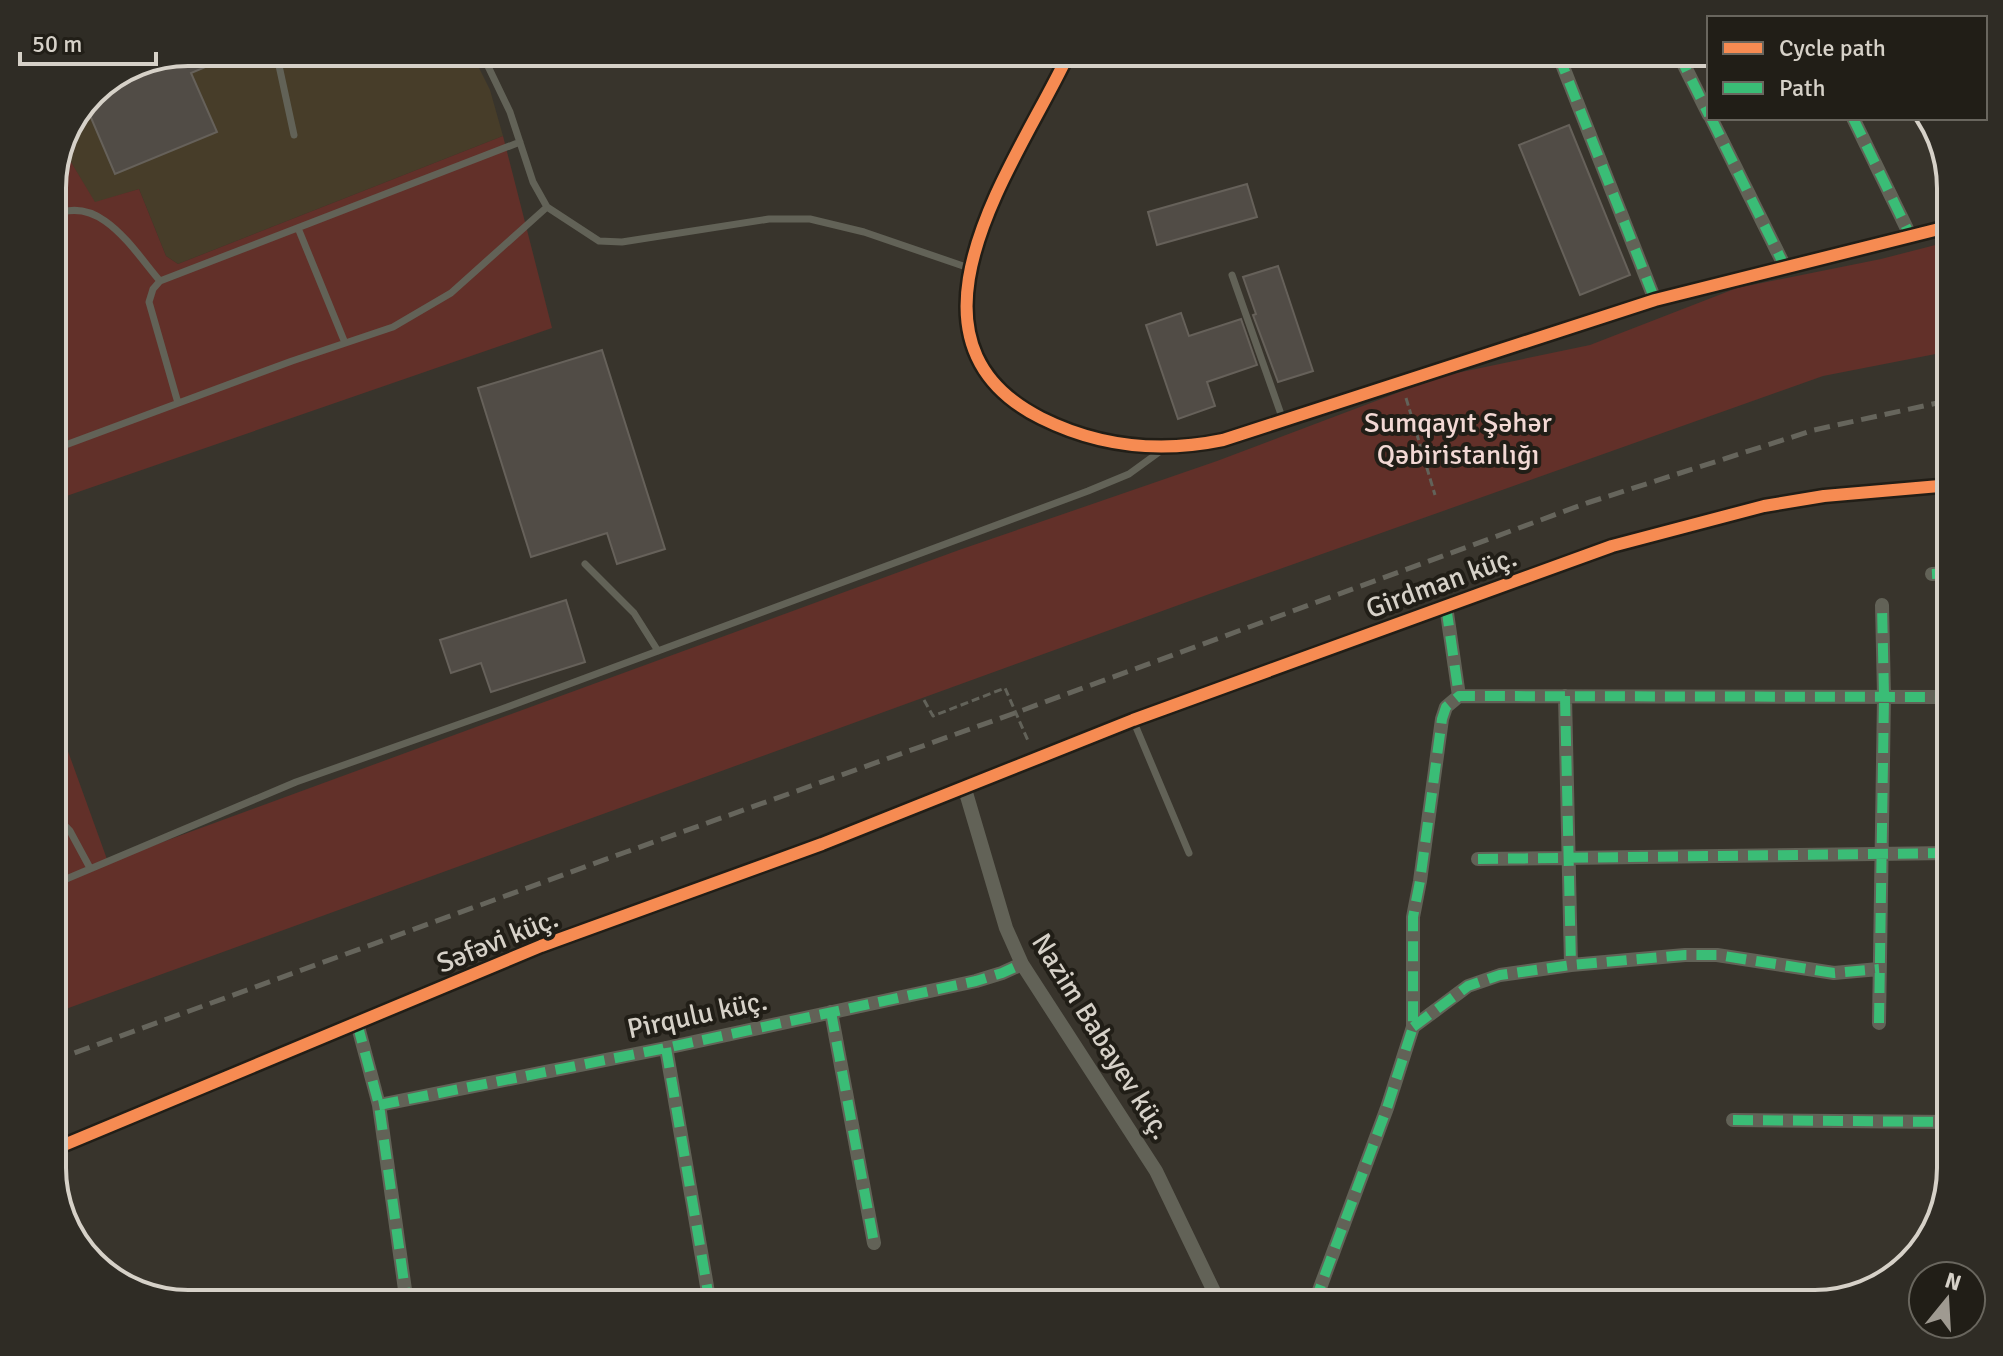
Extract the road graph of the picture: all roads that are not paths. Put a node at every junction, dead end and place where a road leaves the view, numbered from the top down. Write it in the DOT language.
graph roads {
  1 [pos="279,66"];
  2 [pos="488,66"];
  3 [pos="1062,66"];
  4 [pos="1563,66"];
  5 [pos="1685,66"];
  6 [pos="1707,110"];
  7 [pos="1712,120"];
  8 [pos="1854,120"];
  9 [pos="294,135"];
  10 [pos="520,142"];
  11 [pos="547,207"];
  12 [pos="66,210"];
  13 [pos="298,228"];
  14 [pos="1937,229"];
  15 [pos="1910,235"];
  16 [pos="1785,267"];
  17 [pos="969,268"];
  18 [pos="1232,275"];
  19 [pos="160,281"];
  20 [pos="1655,300"];
  21 [pos="345,343"];
  22 [pos="178,403"];
  23 [pos="1284,422"];
  24 [pos="66,445"];
  25 [pos="1164,448"];
  26 [pos="1937,487"];
  27 [pos="585,564"];
  28 [pos="1932,574"];
  29 [pos="1937,574"];
  30 [pos="1882,605"];
  31 [pos="1446,606"];
  32 [pos="658,651"];
  33 [pos="1459,696"];
  34 [pos="1565,696"];
  35 [pos="1884,696"];
  36 [pos="1937,697"];
  37 [pos="1133,720"];
  38 [pos="964,786"];
  39 [pos="66,827"];
  40 [pos="1189,853"];
  41 [pos="1881,853"];
  42 [pos="1937,853"];
  43 [pos="1569,858"];
  44 [pos="1478,859"];
  45 [pos="90,868"];
  46 [pos="66,879"];
  47 [pos="1022,964"];
  48 [pos="1571,965"];
  49 [pos="1879,969"];
  50 [pos="831,1012"];
  51 [pos="357,1023"];
  52 [pos="1879,1023"];
  53 [pos="1413,1027"];
  54 [pos="666,1048"];
  55 [pos="379,1105"];
  56 [pos="1733,1120"];
  57 [pos="1937,1122"];
  58 [pos="66,1144"];
  59 [pos="874,1243"];
  60 [pos="405,1290"];
  61 [pos="708,1290"];
  62 [pos="1213,1290"];
  63 [pos="1319,1290"];
  1 -- 9 [label="lane"];
  2 -- 10 [label="lane"];
  3 -- 17 [label="street"];
  4 -- 20 [label="street"];
  5 -- 6 [label="street"];
  7 -- 16 [label="street"];
  8 -- 15 [label="street"];
  10 -- 11 [label="lane"];
  10 -- 13 [label="lane"];
  11 -- 17 [label="lane"];
  11 -- 21 [label="lane"];
  12 -- 19 [label="lane"];
  13 -- 19 [label="lane"];
  13 -- 21 [label="lane"];
  14 -- 15 [label="street"];
  15 -- 16 [label="street"];
  16 -- 20 [label="street"];
  17 -- 25 [label="street"];
  18 -- 23 [label="lane"];
  19 -- 22 [label="lane"];
  20 -- 23 [label="street"];
  21 -- 22 [label="lane"];
  22 -- 24 [label="lane"];
  23 -- 25 [label="street"];
  25 -- 32 [label="lane"];
  26 -- 31 [label="street, Girdman küç."];
  27 -- 32 [label="lane"];
  28 -- 29 [label="street"];
  30 -- 35 [label="street"];
  31 -- 33 [label="street"];
  31 -- 37 [label="street, Girdman küç."];
  32 -- 45 [label="lane"];
  33 -- 34 [label="street"];
  33 -- 53 [label="street"];
  34 -- 35 [label="street"];
  34 -- 43 [label="street"];
  35 -- 36 [label="street"];
  35 -- 41 [label="street"];
  37 -- 38 [label="street, Girdman küç."];
  37 -- 40 [label="lane"];
  38 -- 47 [label="street, Nazim Babayev küç."];
  38 -- 51 [label="street, Səfəvi küç."];
  39 -- 45 [label="lane"];
  41 -- 42 [label="street"];
  41 -- 43 [label="street"];
  41 -- 49 [label="street"];
  43 -- 44 [label="street"];
  43 -- 48 [label="street"];
  45 -- 46 [label="lane"];
  47 -- 50 [label="street, Pirqulu küç."];
  47 -- 62 [label="street, Nazim Babayev küç."];
  48 -- 49 [label="street"];
  48 -- 53 [label="street"];
  49 -- 52 [label="street"];
  50 -- 54 [label="street, Pirqulu küç."];
  50 -- 59 [label="street"];
  51 -- 55 [label="street"];
  51 -- 58 [label="street, Səfəvi küç."];
  53 -- 63 [label="street"];
  54 -- 55 [label="street, Pirqulu küç."];
  54 -- 61 [label="street"];
  55 -- 60 [label="street"];
  56 -- 57 [label="street"];
}
